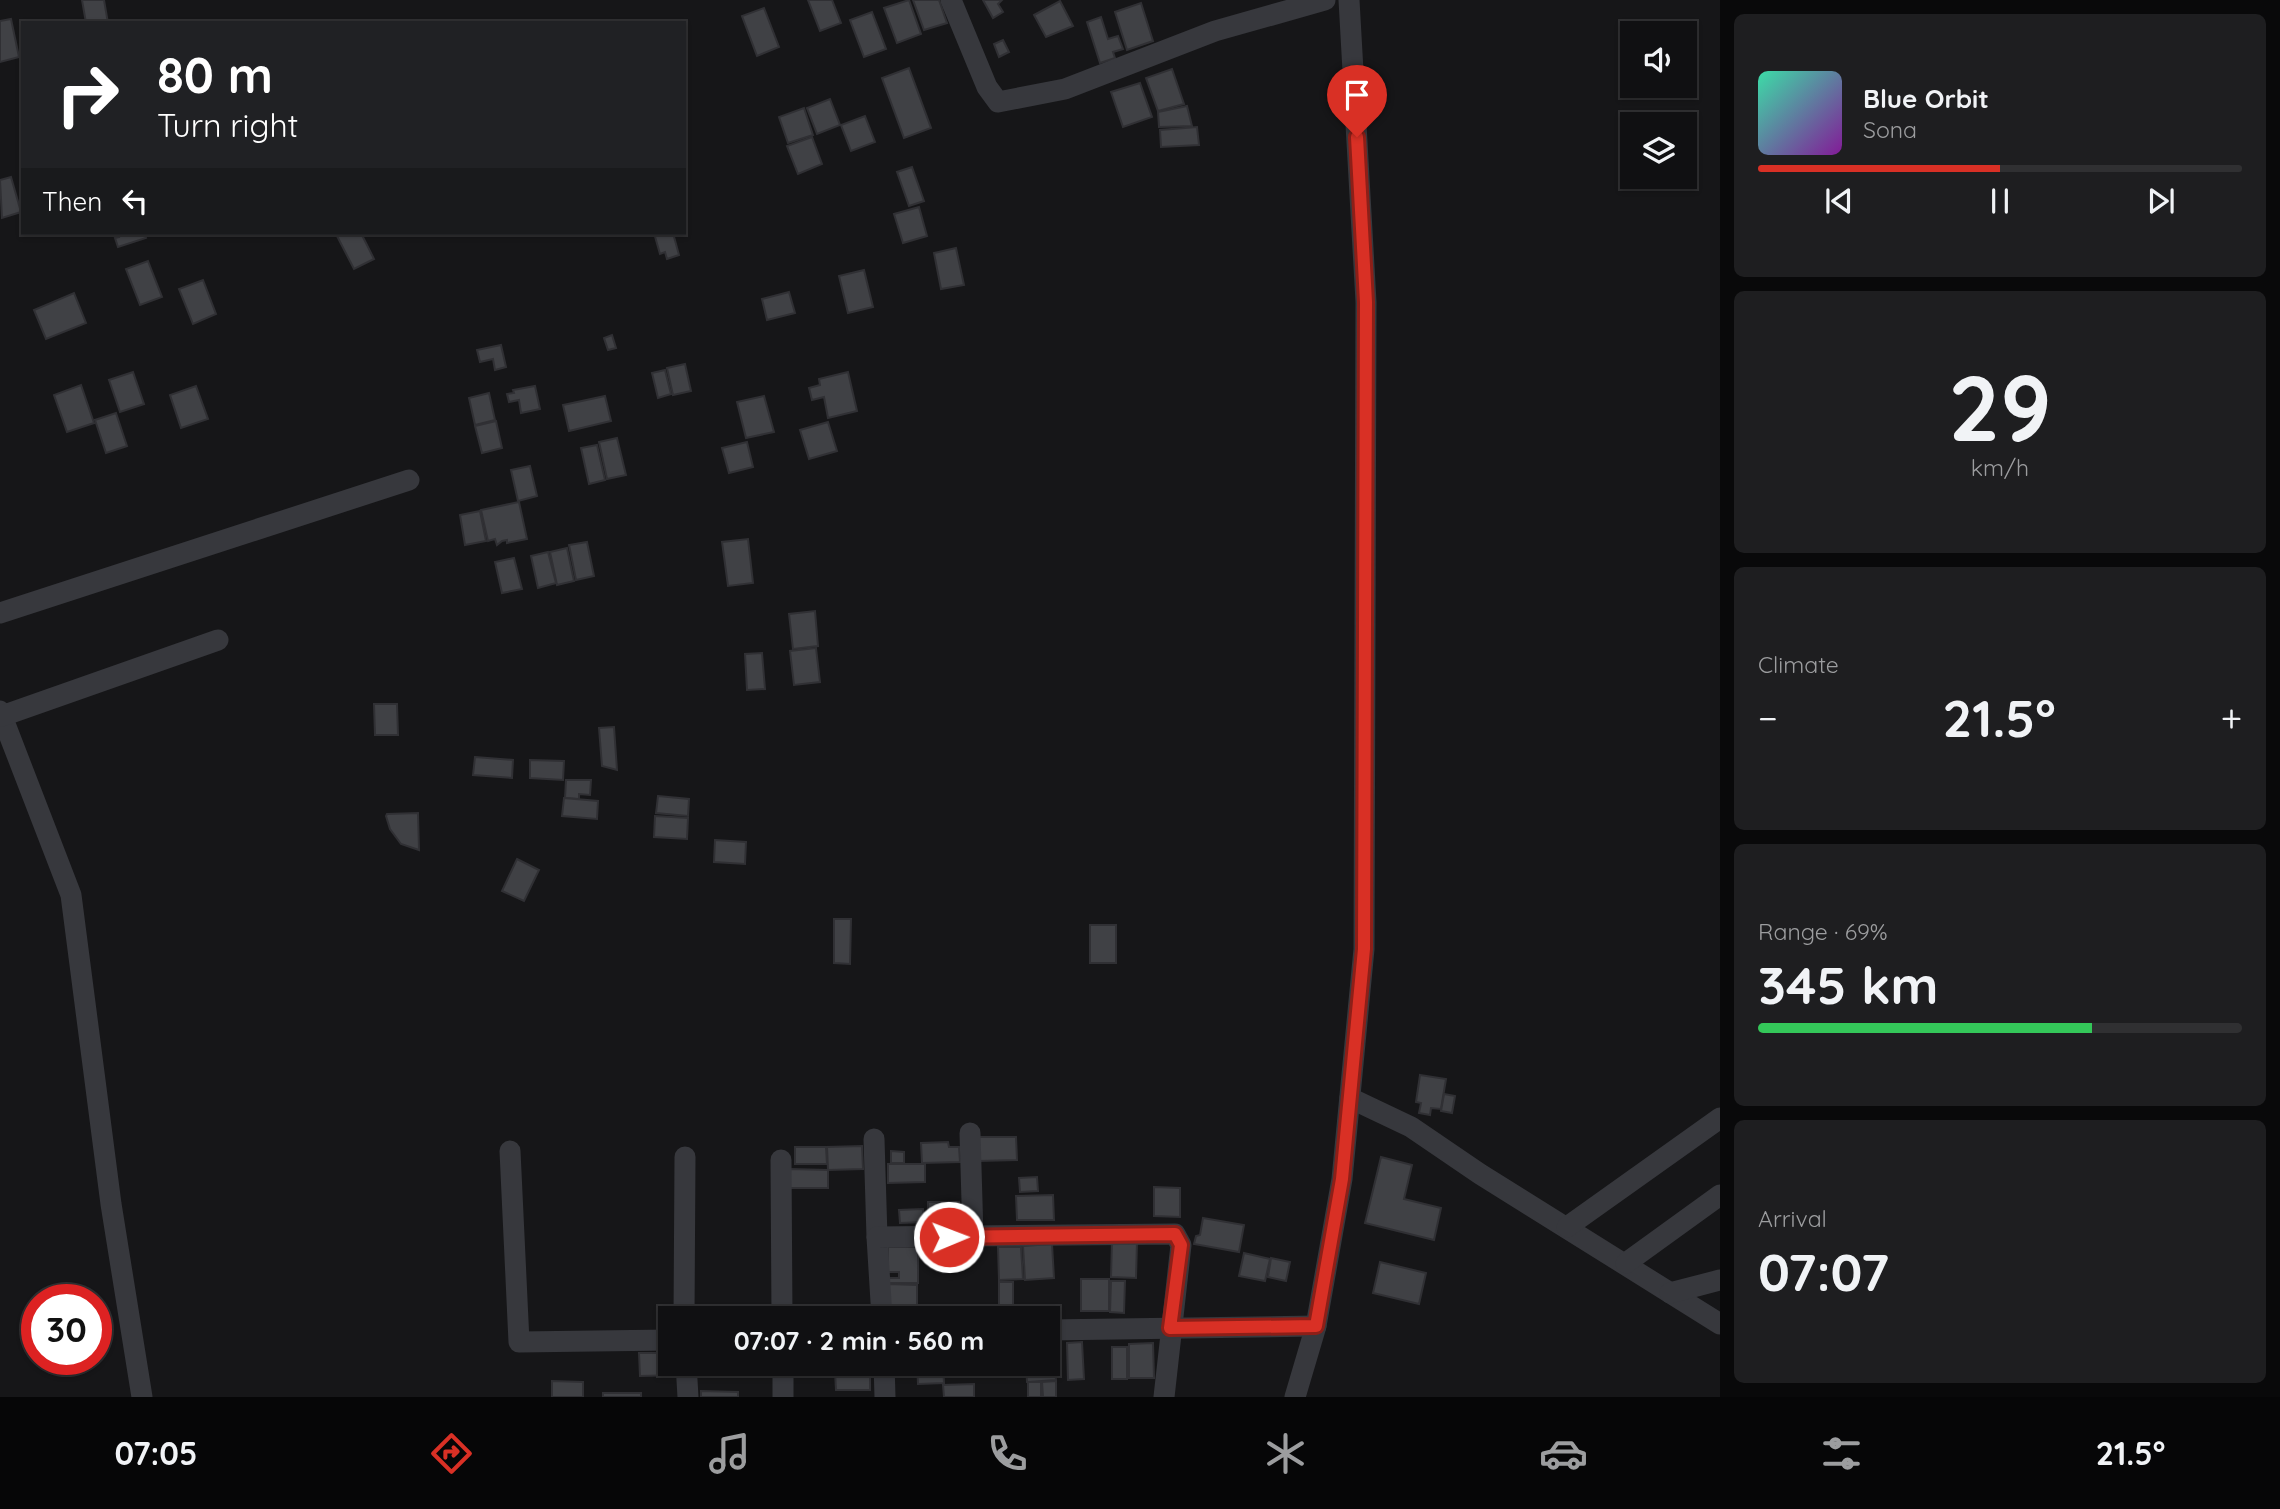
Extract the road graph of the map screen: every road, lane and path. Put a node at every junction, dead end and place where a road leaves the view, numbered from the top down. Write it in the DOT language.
graph roads {
  1 [pos="951,0"];
  2 [pos="1325,0"];
  3 [pos="1349,0"];
  4 [pos="409,480"];
  5 [pos="0,613"];
  6 [pos="218,640"];
  7 [pos="1,713"];
  8 [pos="1350,1098"];
  9 [pos="1720,1118"];
  10 [pos="970,1133"];
  11 [pos="874,1139"];
  12 [pos="510,1151"];
  13 [pos="685,1157"];
  14 [pos="781,1160"];
  15 [pos="1720,1195"];
  16 [pos="1567,1227"];
  17 [pos="973,1236"];
  18 [pos="877,1237"];
  19 [pos="1626,1263"];
  20 [pos="1720,1280"];
  21 [pos="1670,1293"];
  22 [pos="684,1306"];
  23 [pos="782,1306"];
  24 [pos="880,1306"];
  25 [pos="1720,1324"];
  26 [pos="1316,1326"];
  27 [pos="1170,1328"];
  28 [pos="1060,1330"];
  29 [pos="658,1340"];
  30 [pos="686,1376"];
  31 [pos="783,1376"];
  32 [pos="884,1376"];
  33 [pos="142,1397"];
  34 [pos="688,1397"];
  35 [pos="783,1397"];
  36 [pos="885,1397"];
  37 [pos="1164,1397"];
  38 [pos="1295,1397"];
  1 -- 2 [label="street"];
  3 -- 8 [label="street"];
  4 -- 5 [label="street"];
  6 -- 7 [label="street"];
  7 -- 33 [label="street"];
  8 -- 16 [label="street"];
  8 -- 26 [label="street"];
  9 -- 16 [label="street"];
  10 -- 17 [label="street"];
  11 -- 18 [label="street"];
  12 -- 29 [label="street"];
  13 -- 22 [label="street"];
  14 -- 23 [label="street"];
  15 -- 19 [label="street"];
  16 -- 19 [label="street"];
  17 -- 18 [label="street"];
  17 -- 27 [label="street"];
  18 -- 24 [label="street"];
  19 -- 21 [label="street"];
  20 -- 21 [label="street"];
  21 -- 25 [label="street"];
  26 -- 27 [label="street"];
  26 -- 38 [label="street"];
  27 -- 28 [label="street"];
  27 -- 37 [label="street"];
  30 -- 34 [label="street"];
  31 -- 35 [label="street"];
  32 -- 36 [label="street"];
}
